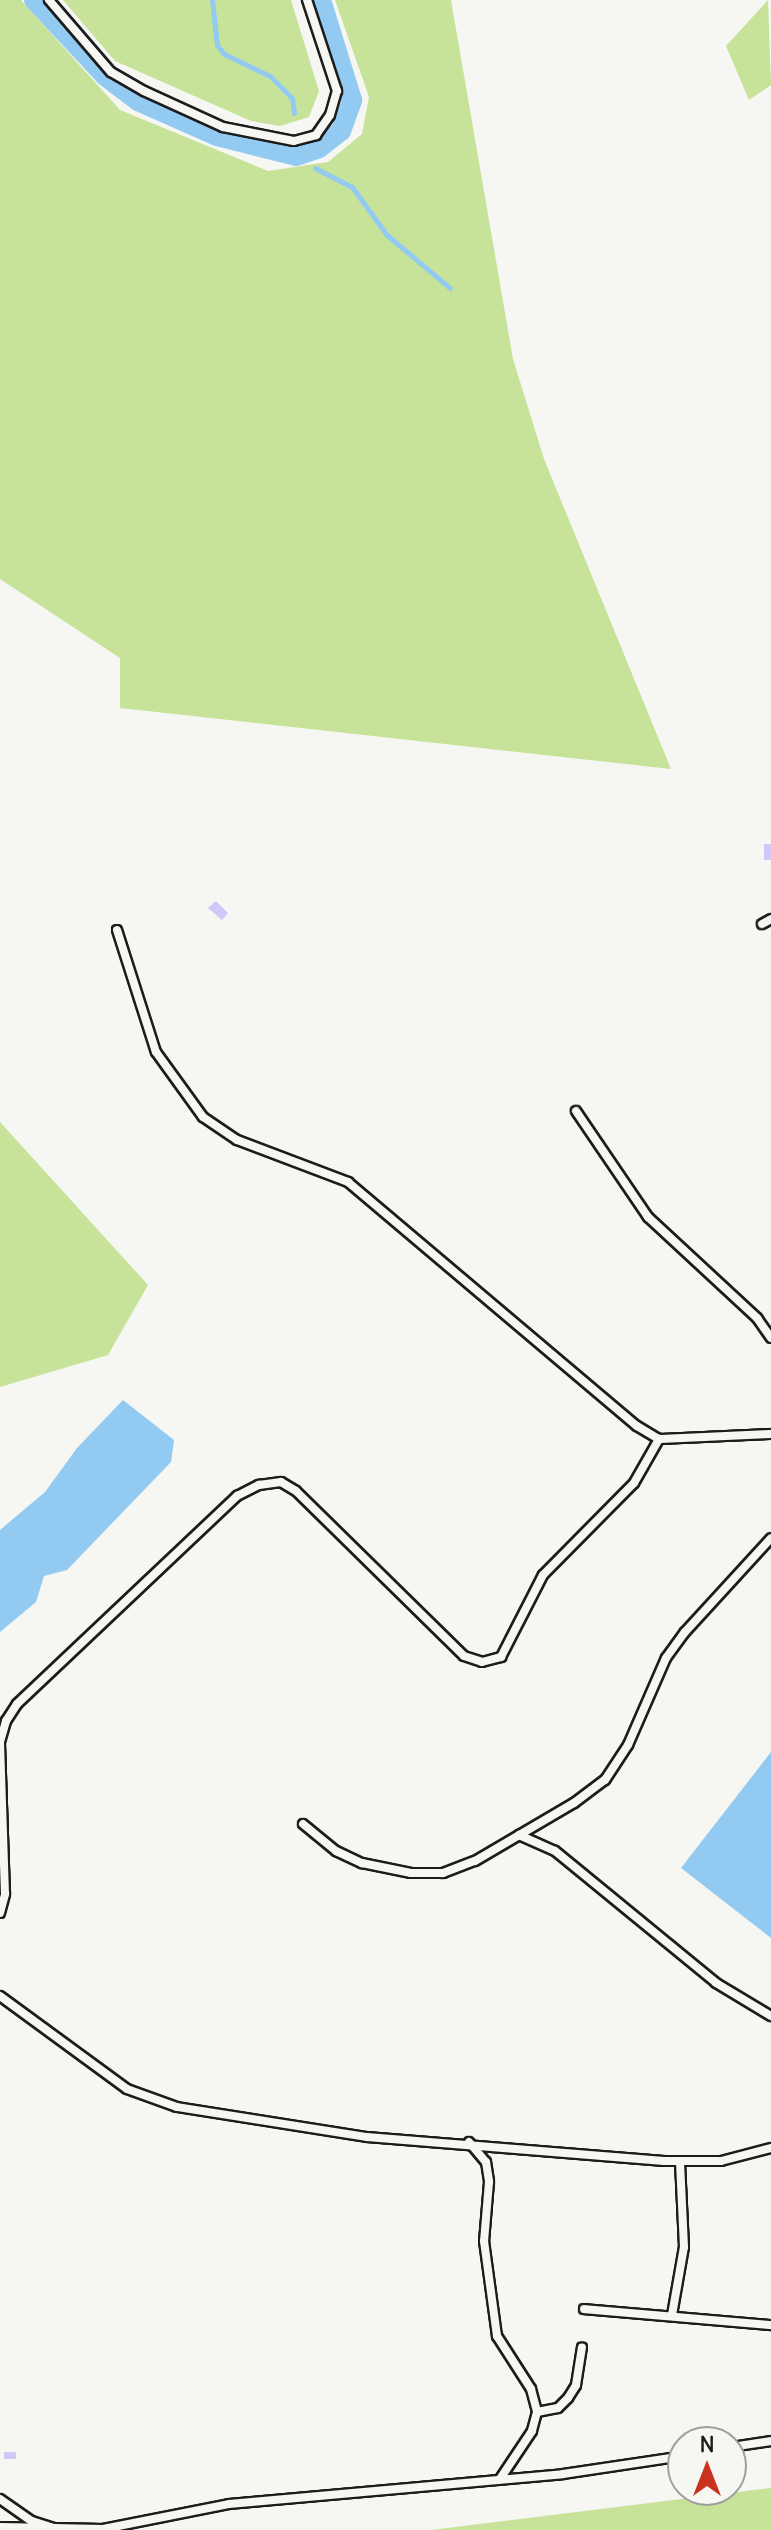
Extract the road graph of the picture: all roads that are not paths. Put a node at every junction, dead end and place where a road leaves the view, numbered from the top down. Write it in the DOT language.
graph roads {
  1 [pos="49,0"];
  2 [pos="307,0"];
  3 [pos="117,930"];
  4 [pos="576,1111"];
  5 [pos="771,1338"];
  6 [pos="771,1434"];
  7 [pos="659,1439"];
  8 [pos="771,1538"];
  9 [pos="303,1824"];
  10 [pos="519,1835"];
  11 [pos="0,1913"];
  12 [pos="0,1996"];
  13 [pos="771,2016"];
  14 [pos="469,2142"];
  15 [pos="771,2148"];
  16 [pos="680,2161"];
  17 [pos="584,2309"];
  18 [pos="672,2315"];
  19 [pos="771,2325"];
  20 [pos="582,2347"];
  21 [pos="537,2412"];
  22 [pos="771,2441"];
  23 [pos="747,2445"];
  24 [pos="667,2458"];
  25 [pos="500,2479"];
  26 [pos="0,2499"];
  27 [pos="0,2527"];
  28 [pos="54,2528"];
  1 -- 2 [label="lane"];
  3 -- 7 [label="lane"];
  4 -- 5 [label="lane"];
  6 -- 7 [label="lane"];
  7 -- 11 [label="lane"];
  8 -- 10 [label="lane"];
  9 -- 10 [label="lane"];
  10 -- 13 [label="lane"];
  12 -- 14 [label="lane"];
  14 -- 16 [label="lane"];
  14 -- 21 [label="lane"];
  15 -- 16 [label="lane"];
  16 -- 18 [label="lane"];
  17 -- 18 [label="lane"];
  18 -- 19 [label="lane"];
  20 -- 21 [label="lane"];
  21 -- 25 [label="lane"];
  22 -- 23 [label="lane"];
  24 -- 25 [label="lane"];
  25 -- 28 [label="lane"];
  26 -- 28 [label="lane"];
  27 -- 28 [label="lane"];
}
